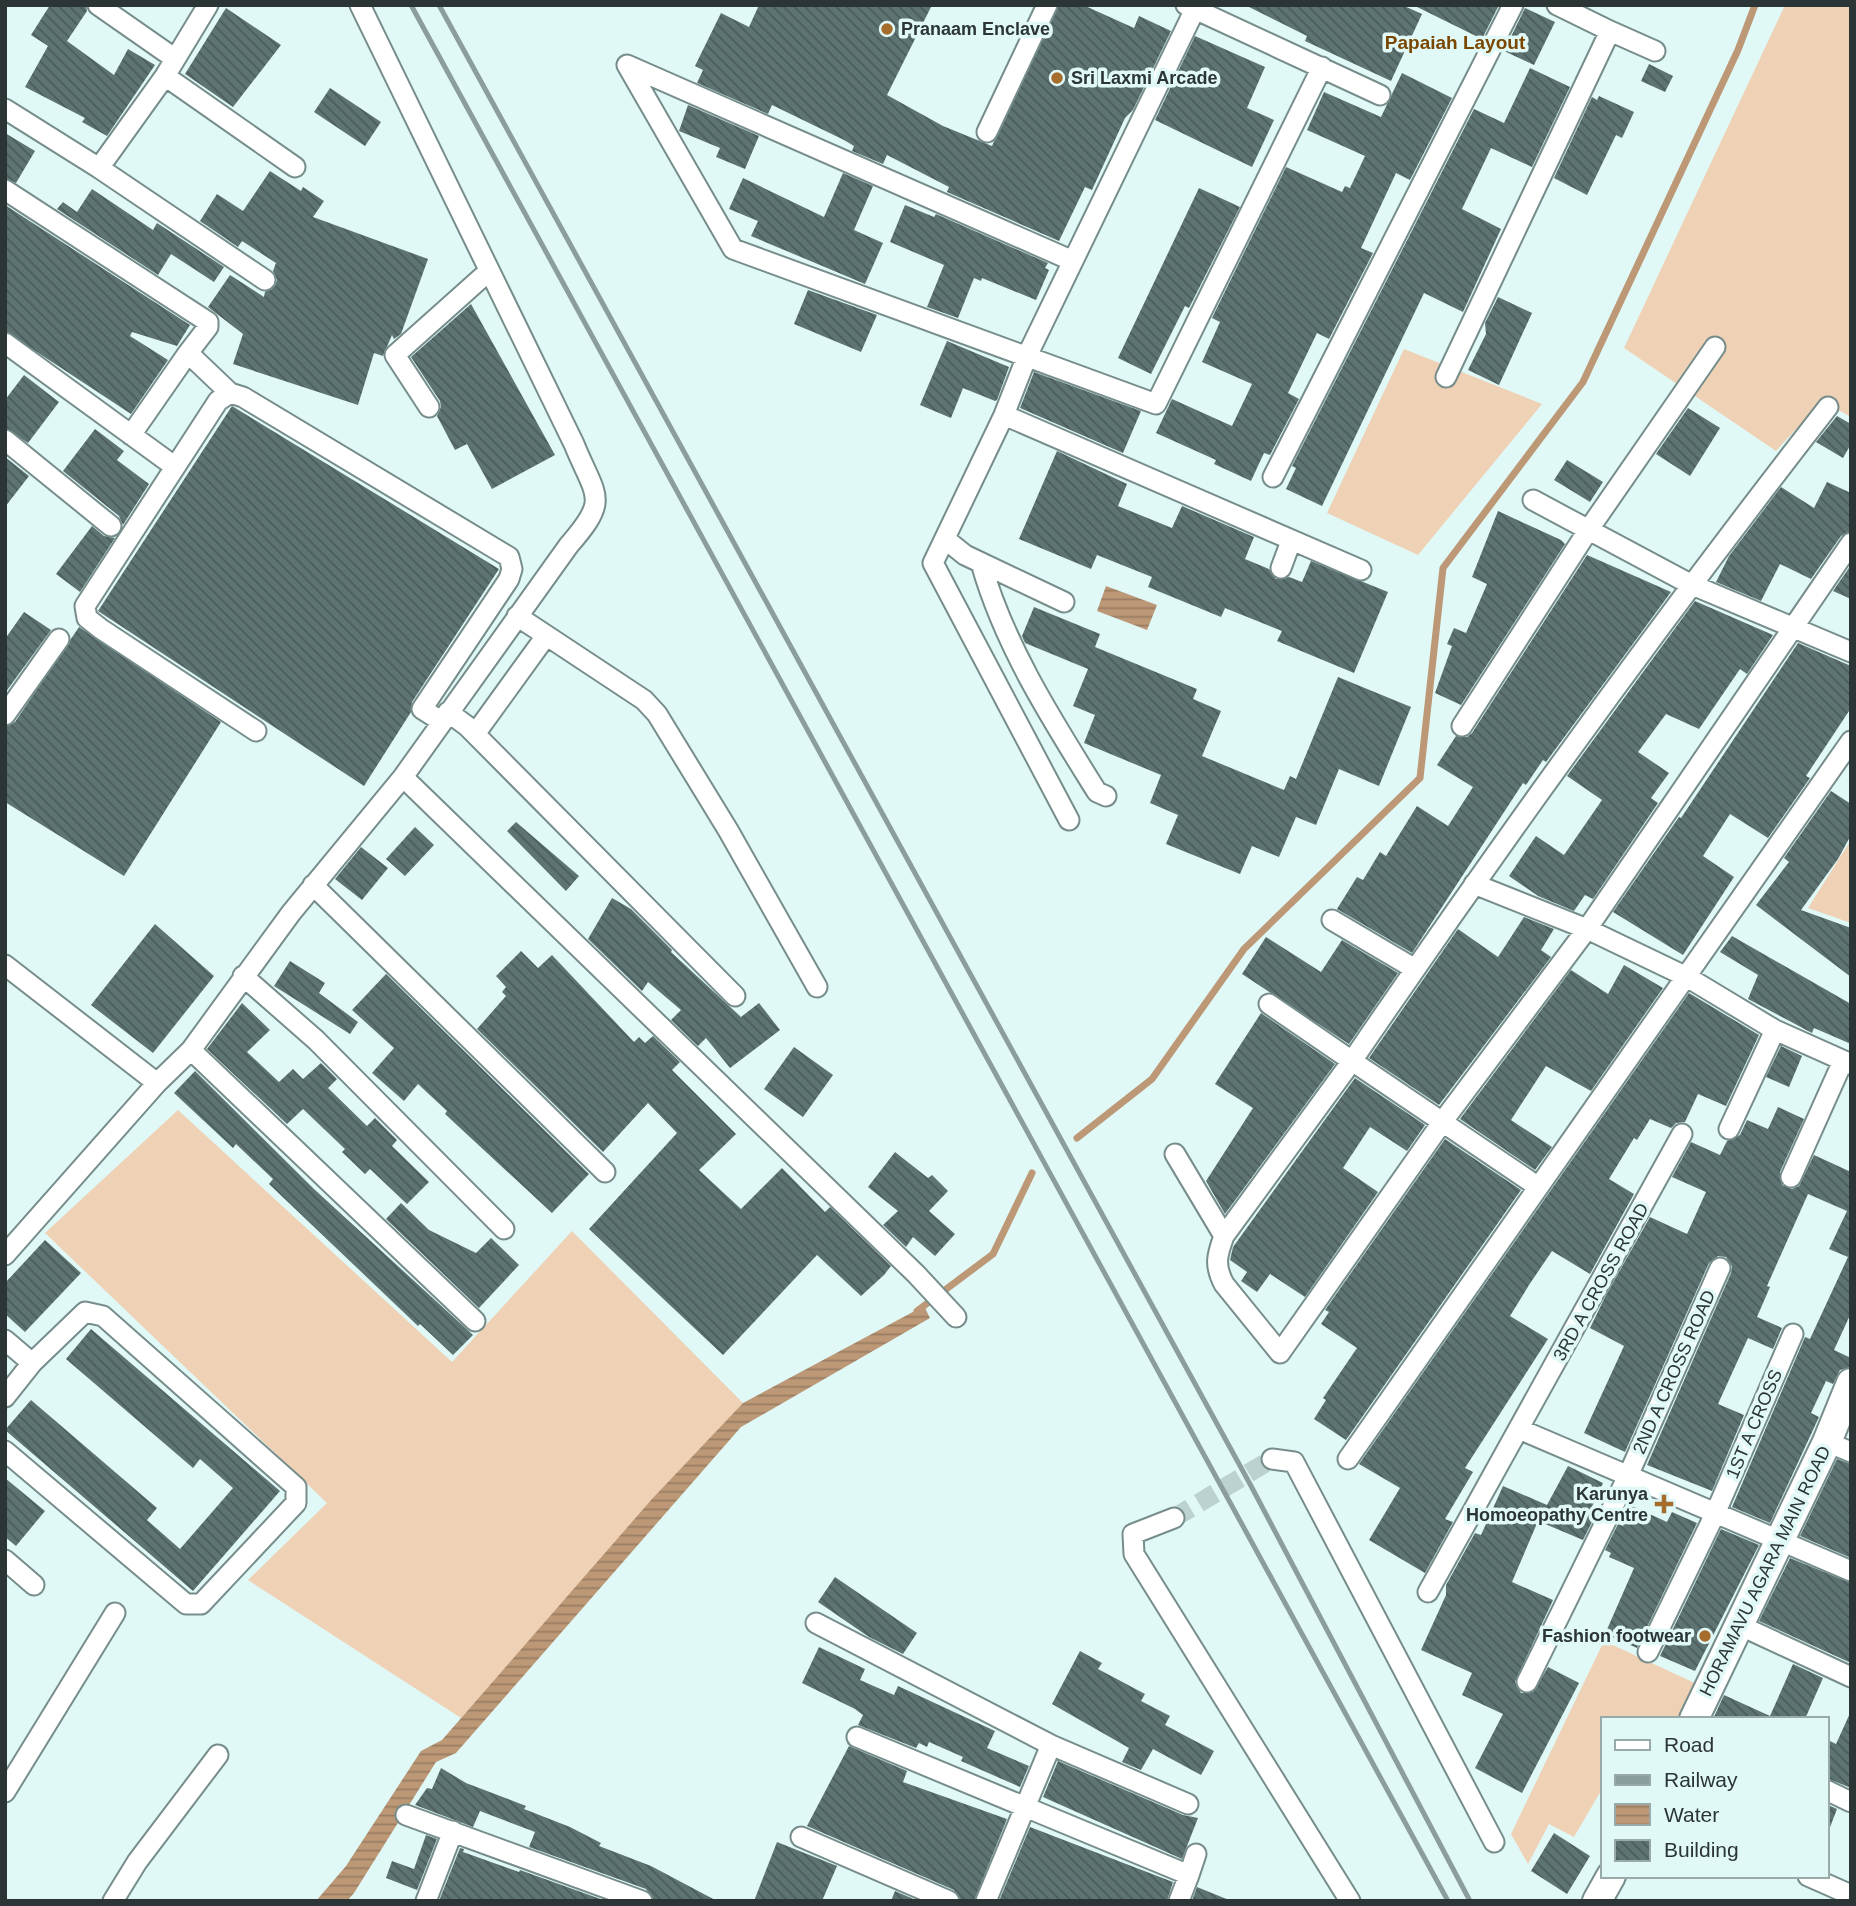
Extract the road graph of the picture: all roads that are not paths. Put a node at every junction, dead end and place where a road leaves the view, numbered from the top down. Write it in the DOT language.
graph roads {
  1 [pos="98,5"];
  2 [pos="208,5"];
  3 [pos="360,5"];
  4 [pos="1047,5"];
  5 [pos="1513,5"];
  6 [pos="1557,5"];
  7 [pos="1193,7"];
  8 [pos="1610,31"];
  9 [pos="1655,51"];
  10 [pos="174,58"];
  11 [pos="1322,67"];
  12 [pos="165,76"];
  13 [pos="1380,95"];
  14 [pos="5,108"];
  15 [pos="987,132"];
  16 [pos="295,167"];
  17 [pos="99,168"];
  18 [pos="5,190"];
  19 [pos="1073,261"];
  20 [pos="489,271"];
  21 [pos="265,280"];
  22 [pos="5,343"];
  23 [pos="1715,347"];
  24 [pos="188,353"];
  25 [pos="1027,356"];
  26 [pos="1446,377"];
  27 [pos="230,393"];
  28 [pos="429,407"];
  29 [pos="1828,407"];
  30 [pos="1004,415"];
  31 [pos="131,435"];
  32 [pos="5,440"];
  33 [pos="174,466"];
  34 [pos="1273,477"];
  35 [pos="1533,500"];
  36 [pos="111,526"];
  37 [pos="1589,529"];
  38 [pos="945,539"];
  39 [pos="1291,541"];
  40 [pos="1851,543"];
  41 [pos="981,563"];
  42 [pos="1281,568"];
  43 [pos="1361,570"];
  44 [pos="1690,584"];
  45 [pos="503,587"];
  46 [pos="1064,603"];
  47 [pos="521,611"];
  48 [pos="481,621"];
  49 [pos="1792,628"];
  50 [pos="546,636"];
  51 [pos="501,638"];
  52 [pos="59,639"];
  53 [pos="1851,652"];
  54 [pos="5,715"];
  55 [pos="445,716"];
  56 [pos="1462,726"];
  57 [pos="256,731"];
  58 [pos="475,734"];
  59 [pos="1851,741"];
  60 [pos="403,777"];
  61 [pos="1106,796"];
  62 [pos="1069,820"];
  63 [pos="1474,884"];
  64 [pos="313,885"];
  65 [pos="1332,920"];
  66 [pos="1587,929"];
  67 [pos="5,965"];
  68 [pos="1415,969"];
  69 [pos="243,976"];
  70 [pos="1688,976"];
  71 [pos="817,987"];
  72 [pos="735,996"];
  73 [pos="1269,1004"];
  74 [pos="1775,1030"];
  75 [pos="191,1050"];
  76 [pos="1352,1061"];
  77 [pos="1847,1063"];
  78 [pos="157,1083"];
  79 [pos="1443,1121"];
  80 [pos="1730,1129"];
  81 [pos="1682,1134"];
  82 [pos="1175,1154"];
  83 [pos="605,1172"];
  84 [pos="1791,1177"];
  85 [pos="1537,1186"];
  86 [pos="504,1230"];
  87 [pos="1224,1236"];
  88 [pos="5,1255"];
  89 [pos="1720,1268"];
  90 [pos="956,1317"];
  91 [pos="475,1321"];
  92 [pos="1793,1334"];
  93 [pos="5,1340"];
  94 [pos="32,1363"];
  95 [pos="1851,1383"];
  96 [pos="5,1397"];
  97 [pos="1519,1429"];
  98 [pos="1839,1447"];
  99 [pos="5,1451"];
  100 [pos="1272,1459"];
  101 [pos="1348,1459"];
  102 [pos="1628,1476"];
  103 [pos="1715,1514"];
  104 [pos="1174,1517"];
  105 [pos="1778,1541"];
  106 [pos="5,1560"];
  107 [pos="1851,1571"];
  108 [pos="34,1585"];
  109 [pos="1428,1592"];
  110 [pos="115,1613"];
  111 [pos="817,1623"];
  112 [pos="1739,1625"];
  113 [pos="1648,1652"];
  114 [pos="1851,1678"];
  115 [pos="1527,1682"];
  116 [pos="1695,1717"];
  117 [pos="857,1737"];
  118 [pos="1051,1745"];
  119 [pos="218,1755"];
  120 [pos="1828,1791"];
  121 [pos="5,1792"];
  122 [pos="1851,1802"];
  123 [pos="1188,1804"];
  124 [pos="1024,1809"];
  125 [pos="406,1815"];
  126 [pos="453,1831"];
  127 [pos="801,1837"];
  128 [pos="1494,1842"];
  129 [pos="1196,1854"];
  130 [pos="1189,1875"];
  131 [pos="1610,1878"];
  132 [pos="1813,1878"];
  133 [pos="1851,1895"];
  134 [pos="113,1901"];
  135 [pos="426,1901"];
  136 [pos="642,1901"];
  137 [pos="950,1901"];
  138 [pos="986,1901"];
  139 [pos="1179,1901"];
  140 [pos="1350,1901"];
  141 [pos="1597,1901"];
  1 -- 10 [label="street"];
  2 -- 10 [label="street"];
  3 -- 20 [label="street"];
  4 -- 15 [label="street"];
  5 -- 34 [label="street"];
  6 -- 8 [label="street"];
  7 -- 11 [label="street"];
  7 -- 19 [label="street"];
  8 -- 9 [label="street"];
  8 -- 26 [label="street"];
  10 -- 12 [label="street"];
  11 -- 13 [label="street"];
  11 -- 25 [label="street"];
  12 -- 16 [label="street"];
  12 -- 17 [label="street"];
  14 -- 17 [label="street"];
  17 -- 21 [label="street"];
  18 -- 24 [label="street"];
  19 -- 25 [label="street"];
  19 -- 25 [label="street"];
  20 -- 28 [label="street"];
  20 -- 47 [label="street"];
  22 -- 31 [label="street"];
  23 -- 37 [label="street"];
  24 -- 27 [label="street"];
  24 -- 31 [label="street"];
  25 -- 30 [label="street"];
  27 -- 33 [label="street"];
  27 -- 45 [label="street"];
  29 -- 44 [label="street"];
  30 -- 38 [label="street"];
  30 -- 39 [label="street"];
  31 -- 33 [label="street"];
  32 -- 36 [label="street"];
  33 -- 57 [label="street"];
  35 -- 37 [label="street"];
  37 -- 44 [label="street"];
  37 -- 56 [label="street"];
  38 -- 41 [label="street"];
  38 -- 62 [label="street"];
  39 -- 42 [label="street"];
  39 -- 43 [label="street"];
  40 -- 49 [label="street"];
  41 -- 46 [label="street"];
  41 -- 61 [label="street"];
  44 -- 49 [label="street"];
  44 -- 63 [label="street"];
  45 -- 47 [label="street"];
  45 -- 48 [label="street"];
  47 -- 50 [label="street"];
  47 -- 51 [label="street"];
  48 -- 51 [label="street"];
  48 -- 55 [label="street"];
  49 -- 53 [label="street"];
  49 -- 66 [label="street"];
  50 -- 58 [label="street"];
  50 -- 71 [label="street"];
  51 -- 55 [label="street"];
  52 -- 54 [label="street"];
  55 -- 58 [label="street"];
  55 -- 60 [label="street"];
  58 -- 72 [label="street"];
  59 -- 70 [label="street"];
  60 -- 64 [label="street"];
  60 -- 90 [label="street"];
  63 -- 66 [label="street"];
  63 -- 68 [label="street"];
  64 -- 69 [label="street"];
  64 -- 83 [label="street"];
  65 -- 68 [label="street"];
  66 -- 70 [label="street"];
  66 -- 79 [label="street"];
  67 -- 78 [label="street"];
  68 -- 76 [label="street"];
  69 -- 75 [label="street"];
  69 -- 86 [label="street"];
  70 -- 74 [label="street"];
  70 -- 85 [label="street"];
  73 -- 76 [label="street"];
  74 -- 77 [label="street"];
  74 -- 80 [label="street"];
  75 -- 78 [label="street"];
  75 -- 91 [label="street"];
  76 -- 79 [label="street"];
  76 -- 87 [label="street"];
  77 -- 84 [label="street"];
  78 -- 88 [label="street"];
  79 -- 85 [label="street"];
  79 -- 87 [label="street"];
  81 -- 97 [label="street, 3RD A CROSS ROAD"];
  82 -- 87 [label="street"];
  85 -- 101 [label="street"];
  89 -- 102 [label="street, 2ND A CROSS ROAD"];
  92 -- 103 [label="street, 1ST A CROSS"];
  93 -- 94 [label="street"];
  94 -- 96 [label="street"];
  94 -- 99 [label="street"];
  95 -- 98 [label="street, HORAMAVU AGARA MAIN ROAD"];
  97 -- 102 [label="street"];
  97 -- 109 [label="street, 3RD A CROSS ROAD"];
  98 -- 105 [label="street, HORAMAVU AGARA MAIN ROAD"];
  100 -- 128 [label="street"];
  102 -- 103 [label="street"];
  102 -- 115 [label="street, 2ND A CROSS ROAD"];
  103 -- 105 [label="street"];
  103 -- 113 [label="street, 1ST A CROSS"];
  104 -- 140 [label="street"];
  105 -- 107 [label="street"];
  105 -- 112 [label="street, HORAMAVU AGARA MAIN ROAD"];
  106 -- 108 [label="street"];
  110 -- 121 [label="street"];
  111 -- 118 [label="street"];
  112 -- 114 [label="street"];
  112 -- 116 [label="street, HORAMAVU AGARA MAIN ROAD"];
  117 -- 124 [label="street"];
  118 -- 123 [label="street"];
  118 -- 124 [label="street"];
  119 -- 134 [label="street"];
  120 -- 122 [label="street"];
  124 -- 130 [label="street"];
  124 -- 138 [label="street"];
  125 -- 126 [label="street"];
  126 -- 135 [label="street"];
  126 -- 136 [label="street"];
  127 -- 137 [label="street"];
  129 -- 130 [label="street"];
  130 -- 139 [label="street"];
  131 -- 141 [label="street"];
  132 -- 133 [label="street"];
}
